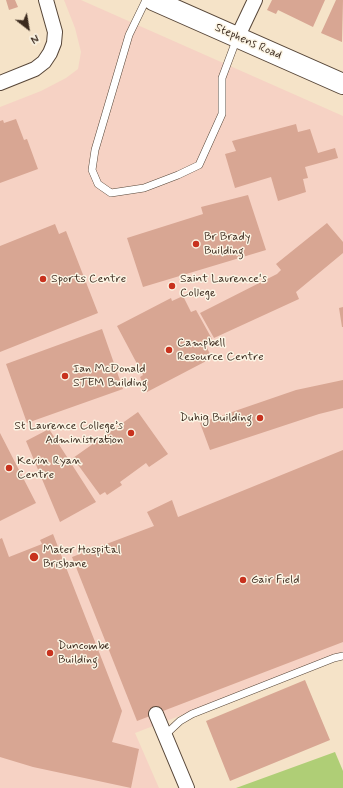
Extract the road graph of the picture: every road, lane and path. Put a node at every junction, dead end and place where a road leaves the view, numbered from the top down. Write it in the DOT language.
graph roads {
  1 [pos="46,0"];
  2 [pos="146,0"];
  3 [pos="153,0"];
  4 [pos="255,0"];
  5 [pos="237,38"];
  6 [pos="0,84"];
  7 [pos="343,84"];
  8 [pos="343,656"];
  9 [pos="156,714"];
  10 [pos="164,736"];
  11 [pos="187,788"];
  1 -- 6 [label="street"];
  2 -- 5 [label="lane"];
  3 -- 5 [label="street, Stephens Road"];
  4 -- 5 [label="street"];
  5 -- 7 [label="street, Stephens Road"];
  8 -- 10 [label="lane"];
  9 -- 10 [label="street"];
  10 -- 11 [label="street"];
}
